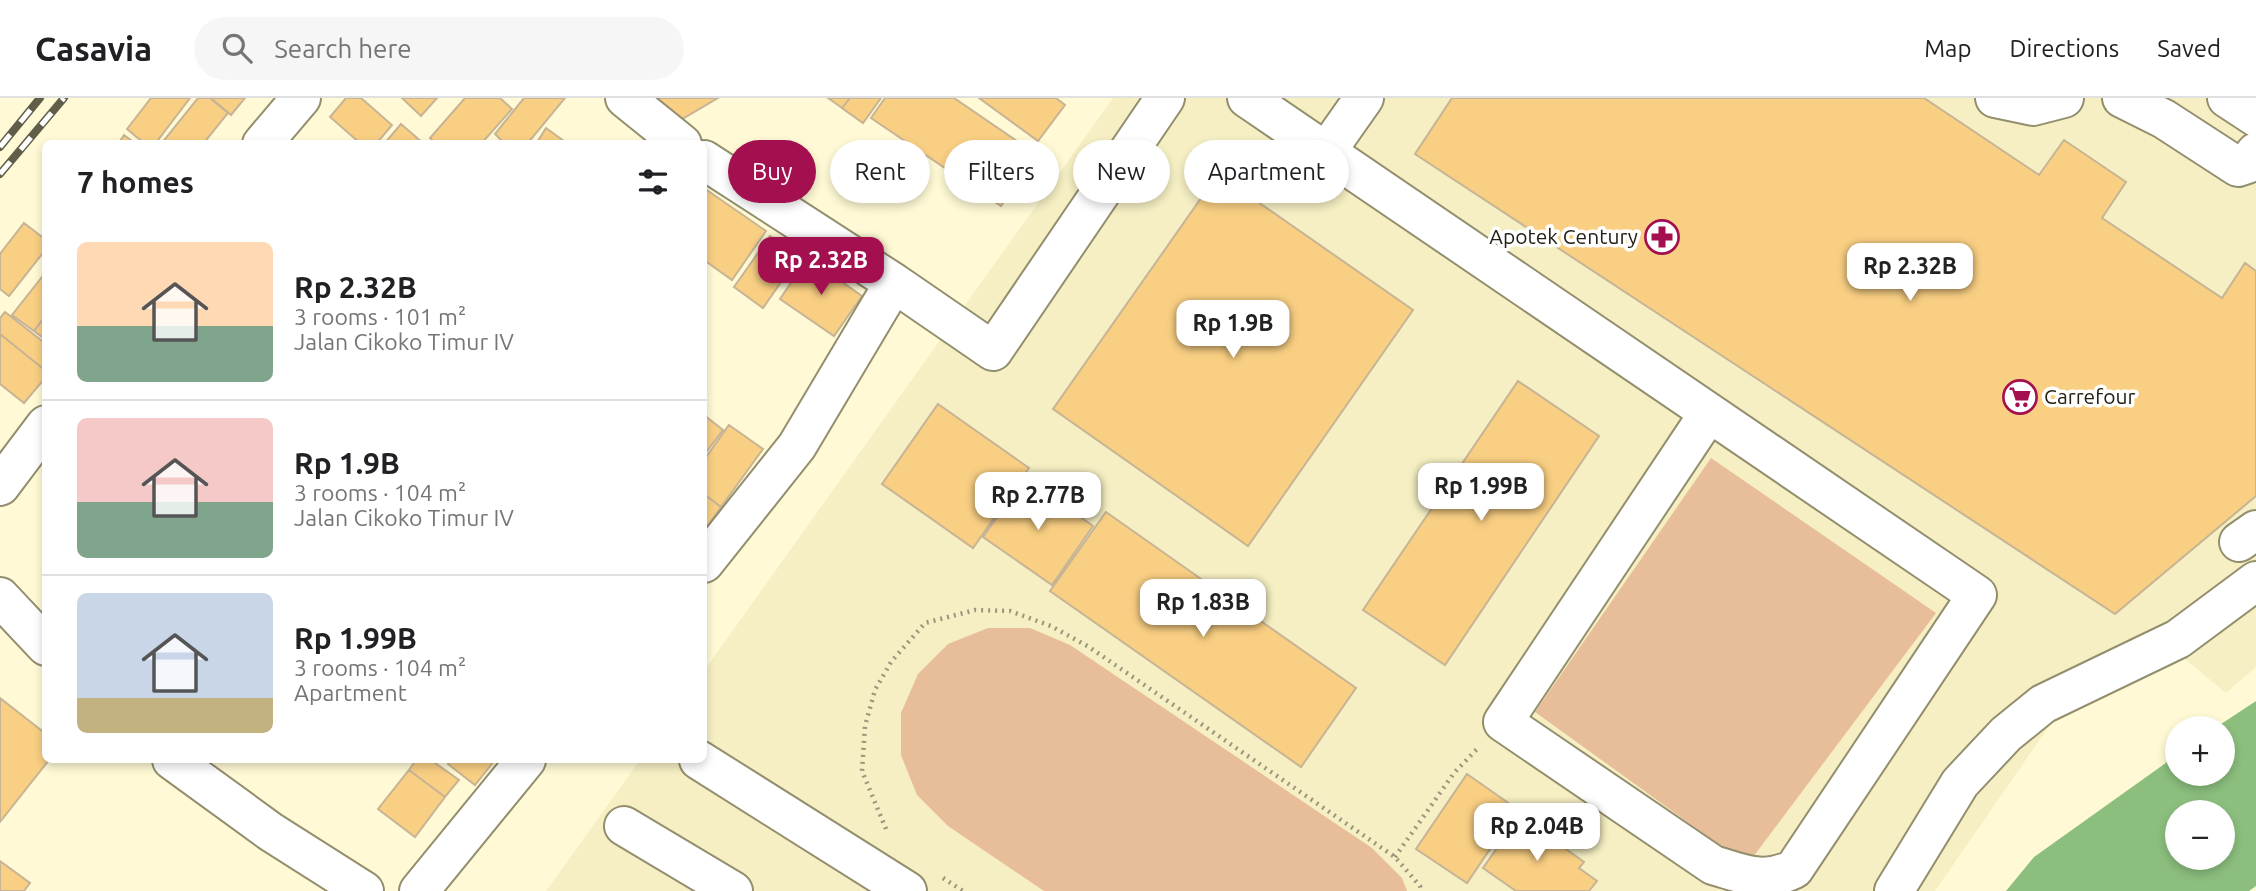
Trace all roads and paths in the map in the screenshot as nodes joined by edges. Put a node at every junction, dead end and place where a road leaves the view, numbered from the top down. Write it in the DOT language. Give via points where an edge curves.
graph roads {
  1 [pos="301,98"];
  2 [pos="625,98"];
  3 [pos="1165,98"];
  4 [pos="1247,98"];
  5 [pos="1364,98"];
  6 [pos="1995,98"];
  7 [pos="2064,98"];
  8 [pos="2122,98"];
  9 [pos="2227,98"];
  10 [pos="2170,109"];
  11 [pos="2256,117"];
  12 [pos="265,140"];
  13 [pos="677,140"];
  14 [pos="1308,140"];
  15 [pos="1334,140"];
  16 [pos="2256,152"];
  17 [pos="707,161"];
  18 [pos="1349,168"];
  19 [pos="894,283"];
  20 [pos="1709,413"];
  21 [pos="42,430"];
  22 [pos="0,486"];
  23 [pos="707,559"];
  24 [pos="2256,582"];
  25 [pos="0,597"];
  26 [pos="42,642"];
  27 [pos="1503,722"];
  28 [pos="176,763"];
  29 [pos="524,763"];
  30 [pos="704,763"];
  31 [pos="624,826"];
  32 [pos="891,834"];
  33 [pos="1395,857"];
  34 [pos="920,881"];
  35 [pos="364,891"];
  36 [pos="419,891"];
  37 [pos="733,891"];
  38 [pos="963,891"];
  39 [pos="1421,891"];
  40 [pos="1894,891"];
  1 -- 12 [label="street"];
  2 -- 13 [label="street"];
  3 -- 19 [label="street" via="993,351"];
  4 -- 14 [label="street"];
  5 -- 15 [label="street"];
  6 -- 7 [label="street" via="2033,106"];
  8 -- 10 [label="street"];
  9 -- 11 [label="street"];
  10 -- 16 [label="street" via="2238,167"];
  17 -- 19 [label="street"];
  18 -- 20 [label="street"];
  19 -- 23 [label="street" via="797,446"];
  20 -- 27 [label="street"];
  20 -- 27 [label="street" via="1977,595 1794,869 1777,877 1751,876 1713,865"];
  21 -- 22 [label="street"];
  24 -- 40 [label="street" via="2178,639 2043,704 2006,734 1960,783"];
  25 -- 26 [label="street"];
  27 -- 33 [label="path" via="1454,773"];
  28 -- 35 [label="street" via="271,832"];
  29 -- 36 [label="street"];
  30 -- 34 [label="street"];
  31 -- 37 [label="street"];
  32 -- 33 [label="path" via="862,771 865,726 874,690 925,623 975,610 1010,611 1051,626 1088,647"];
  33 -- 39 [label="path"];
  34 -- 38 [label="path"];
}
